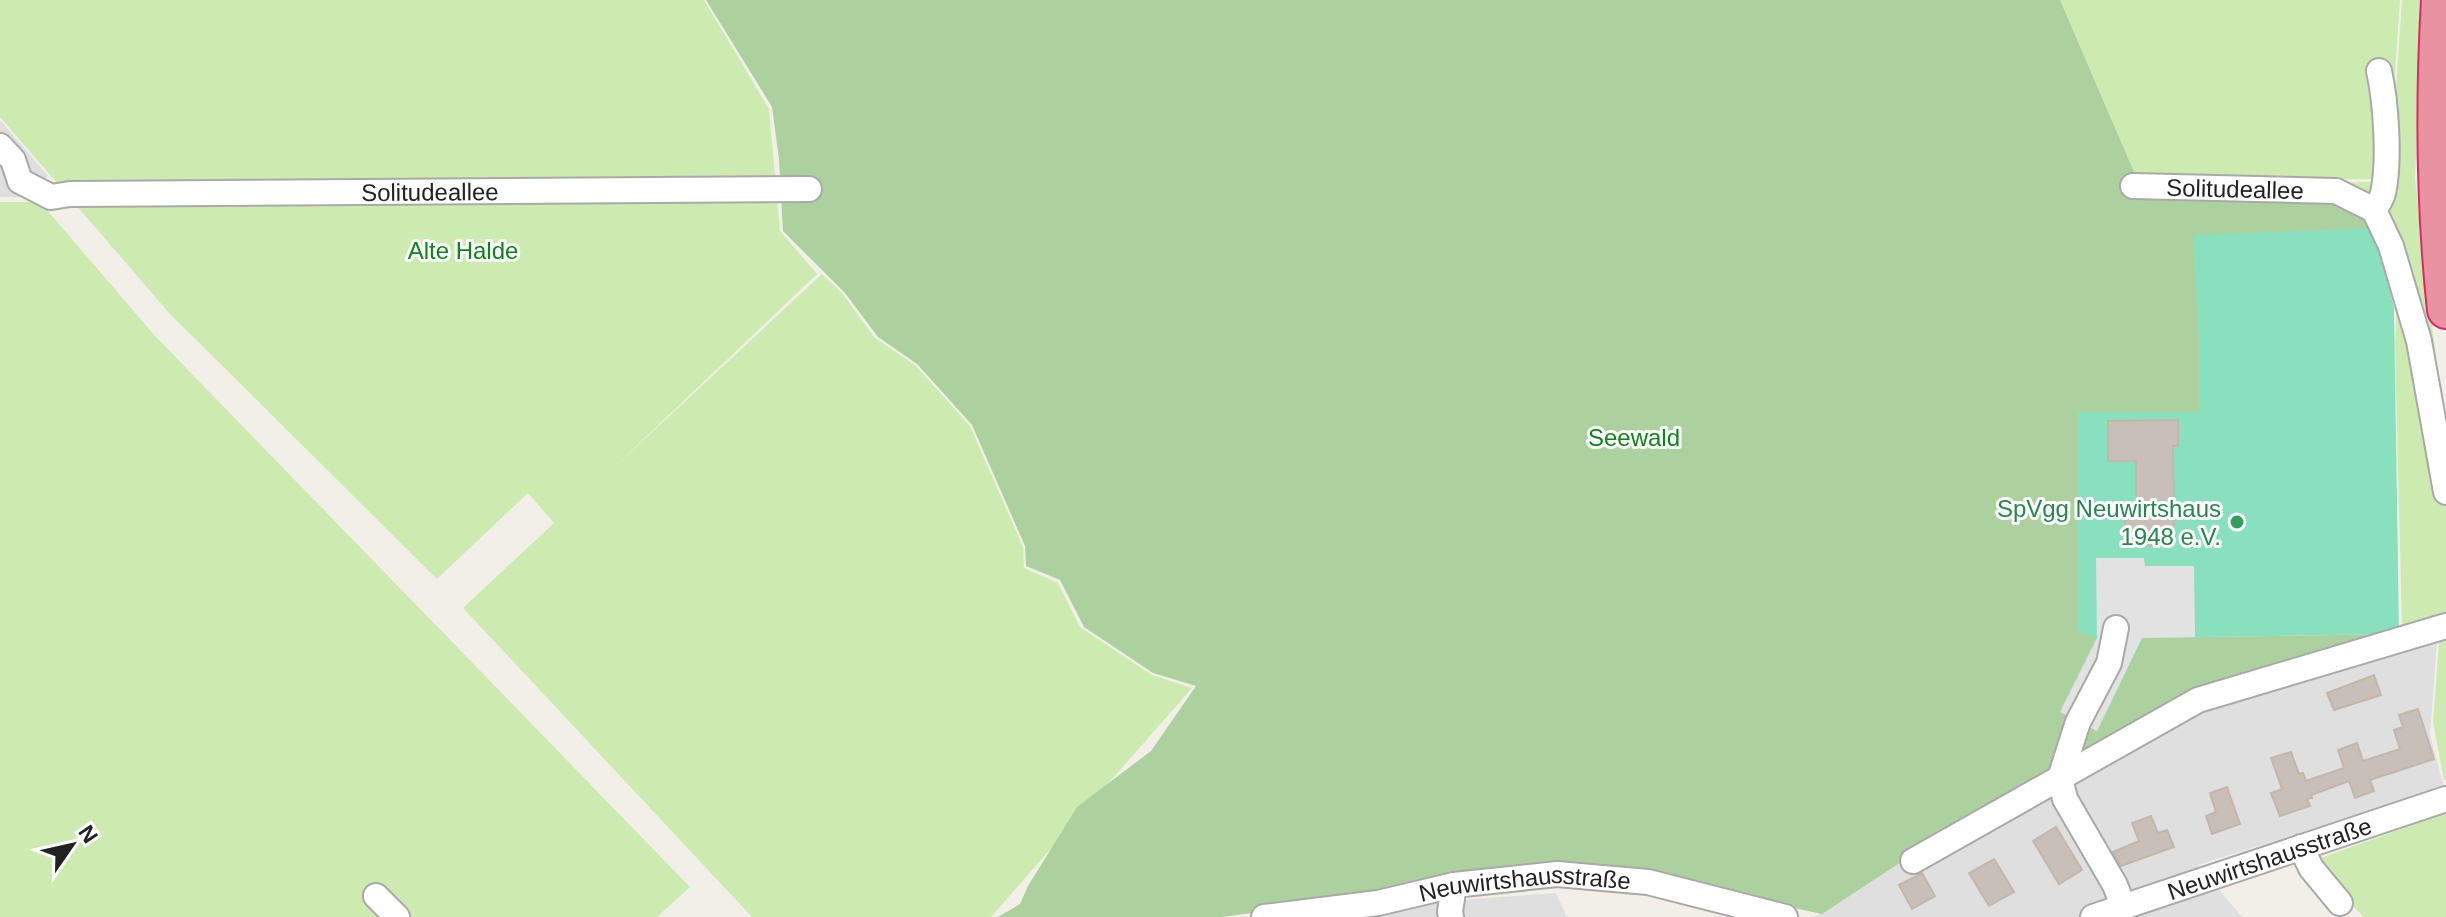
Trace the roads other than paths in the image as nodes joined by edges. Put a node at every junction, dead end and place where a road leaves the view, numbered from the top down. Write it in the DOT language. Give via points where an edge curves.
graph roads {
  1 [pos="2440,0"];
  2 [pos="2379,71"];
  3 [pos="0,146"];
  4 [pos="10,186"];
  5 [pos="2133,186"];
  6 [pos="809,189"];
  7 [pos="2374,210"];
  8 [pos="2446,310"];
  9 [pos="2446,492"];
  10 [pos="2446,626"];
  11 [pos="2116,628"];
  12 [pos="2060,778"];
  13 [pos="2446,799"];
  14 [pos="1913,861"];
  15 [pos="2307,865"];
  16 [pos="1454,885"];
  17 [pos="376,896"];
  18 [pos="2340,903"];
  19 [pos="2123,906"];
  20 [pos="1773,915"];
  21 [pos="397,917"];
  22 [pos="1264,917"];
  23 [pos="1451,917"];
  24 [pos="2093,917"];
  1 -- 8 [label="highway" via="2436,193"];
  2 -- 7 [label="street" via="2386,144 2383,195"];
  3 -- 4 [label="street" via="13,160"];
  4 -- 6 [label="street, Solitudeallee" via="51,197"];
  5 -- 7 [label="street, Solitudeallee" via="2336,191"];
  7 -- 9 [label="street" via="2391,246 2419,341"];
  10 -- 12 [label="street" via="2198,700"];
  11 -- 12 [label="street" via="2109,663 2078,722"];
  12 -- 14 [label="street"];
  12 -- 19 [label="street" via="2065,799"];
  13 -- 15 [label="street, Neuwirtshausstraße"];
  15 -- 18 [label="street"];
  15 -- 19 [label="street, Neuwirtshausstraße"];
  16 -- 20 [label="street, Neuwirtshausstraße" via="1557,874 1648,882"];
  16 -- 22 [label="street, Neuwirtshausstraße" via="1378,903"];
  16 -- 23 [label="street"];
  17 -- 21 [label="street"];
  19 -- 24 [label="street, Neuwirtshausstraße"];
}
